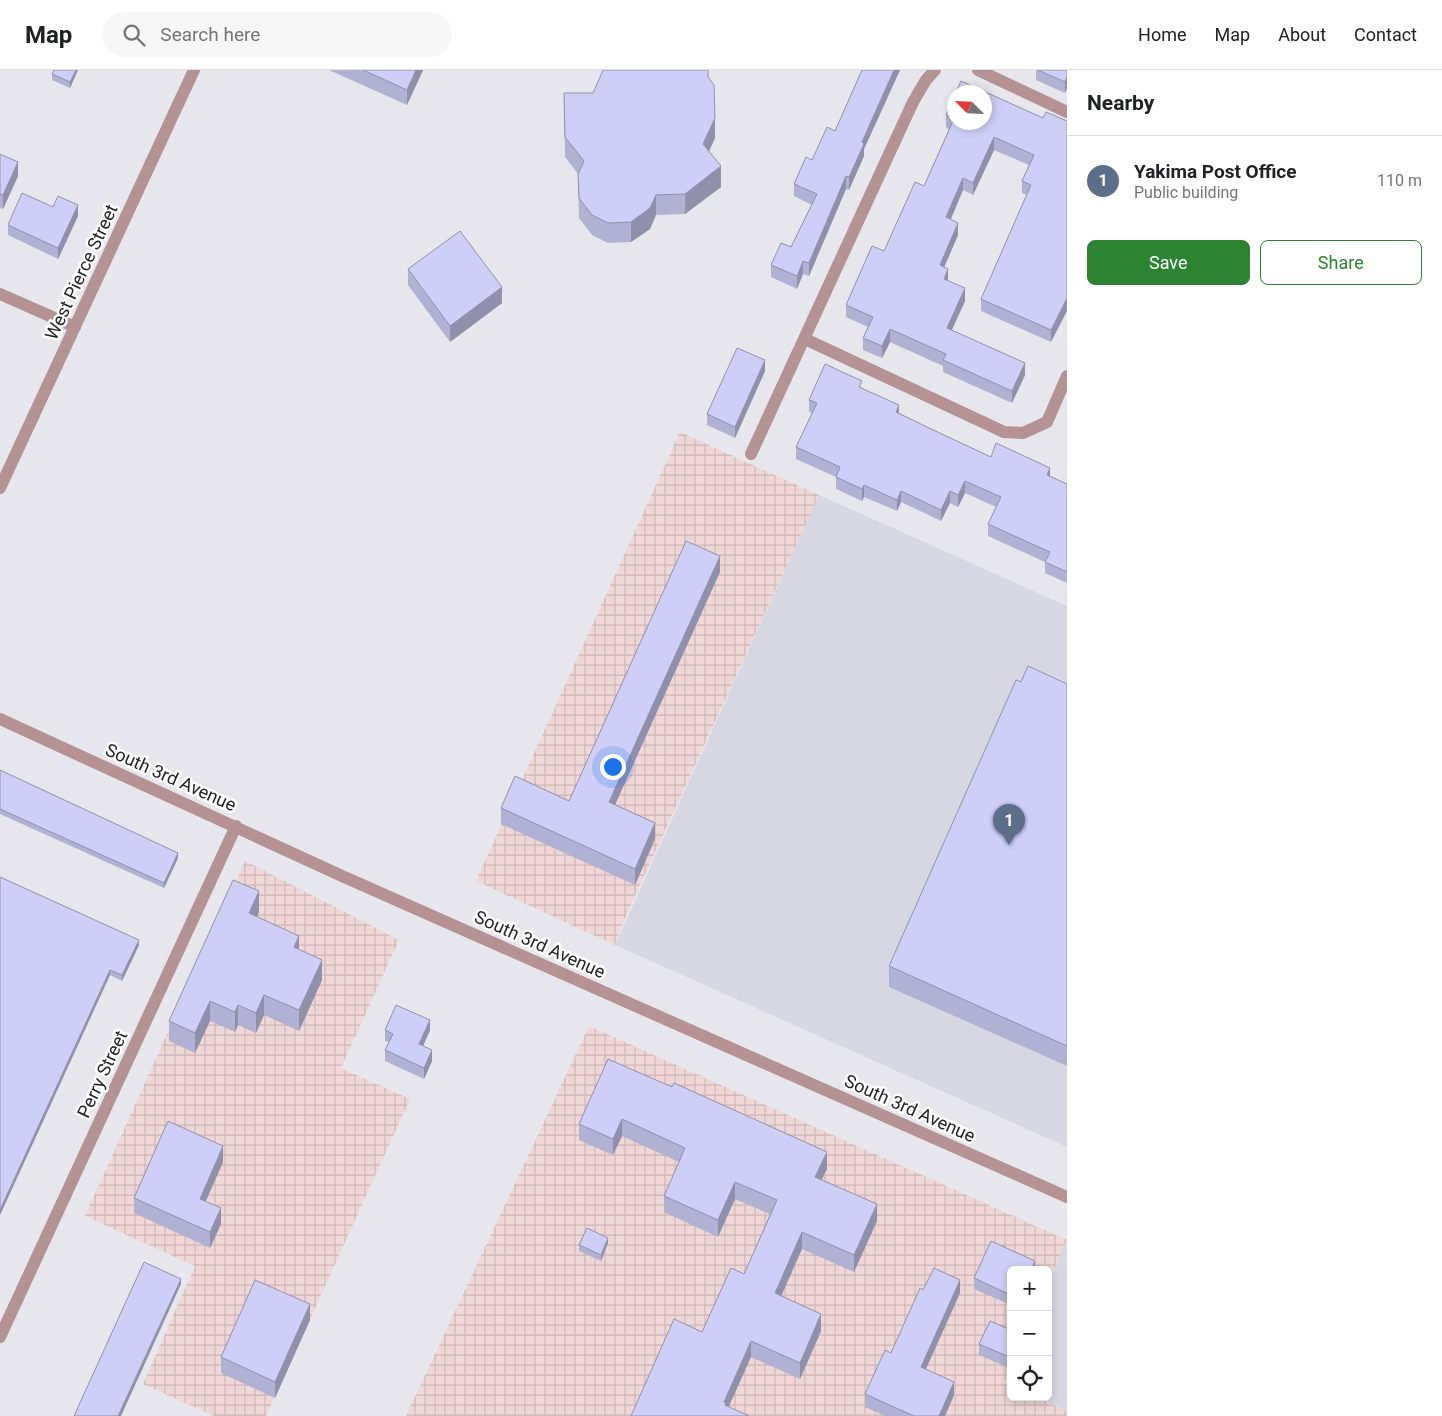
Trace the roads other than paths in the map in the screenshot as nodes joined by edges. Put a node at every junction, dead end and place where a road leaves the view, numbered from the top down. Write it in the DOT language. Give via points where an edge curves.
graph roads {
  1 [pos="194,70"];
  2 [pos="935,70"];
  3 [pos="978,70"];
  4 [pos="1067,112"];
  5 [pos="0,294"];
  6 [pos="75,327"];
  7 [pos="805,339"];
  8 [pos="1067,376"];
  9 [pos="751,454"];
  10 [pos="0,488"];
  11 [pos="0,719"];
  12 [pos="236,826"];
  13 [pos="1067,1197"];
  14 [pos="0,1337"];
  1 -- 6 [label="street, West Pierce Street"];
  2 -- 7 [label="street" via="913,102"];
  3 -- 4 [label="street"];
  5 -- 6 [label="street"];
  6 -- 10 [label="street, West Pierce Street"];
  7 -- 8 [label="street" via="1004,432 1023,433 1047,422"];
  7 -- 9 [label="street"];
  11 -- 12 [label="street, South 3rd Avenue"];
  12 -- 13 [label="street, South 3rd Avenue"];
  12 -- 14 [label="street, Perry Street"];
}
